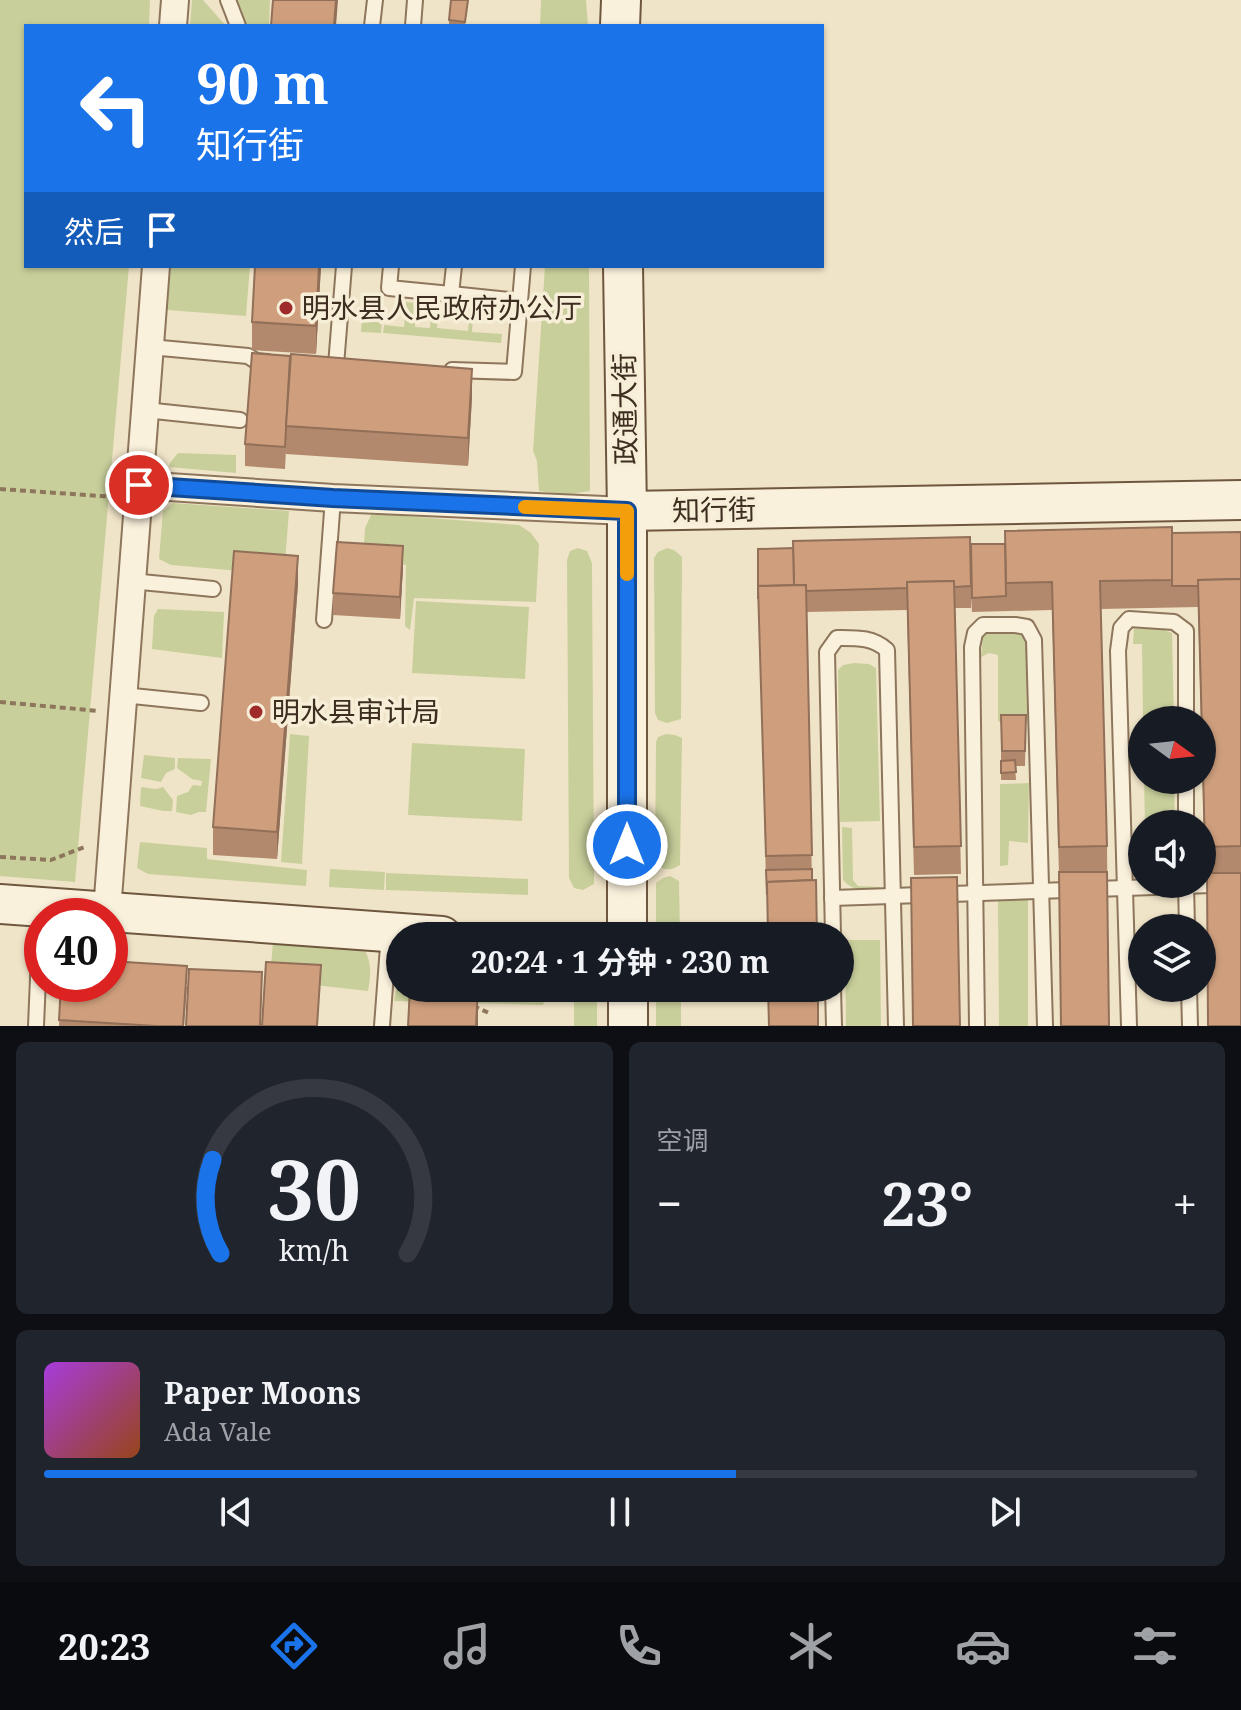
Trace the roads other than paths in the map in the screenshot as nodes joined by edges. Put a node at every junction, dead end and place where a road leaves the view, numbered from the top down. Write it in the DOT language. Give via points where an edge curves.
graph roads {
  1 [pos="175,0"];
  2 [pos="228,0"];
  3 [pos="375,0"];
  4 [pos="415,0"];
  5 [pos="621,0"];
  6 [pos="173,24"];
  7 [pos="237,24"];
  8 [pos="372,24"];
  9 [pos="413,24"];
  10 [pos="620,24"];
  11 [pos="156,268"];
  12 [pos="344,268"];
  13 [pos="391,268"];
  14 [pos="454,268"];
  15 [pos="523,268"];
  16 [pos="623,268"];
  17 [pos="451,294"];
  18 [pos="520,301"];
  19 [pos="150,347"];
  20 [pos="283,362"];
  21 [pos="337,365"];
  22 [pos="440,369"];
  23 [pos="145,410"];
  24 [pos="240,420"];
  25 [pos="138,492"];
  26 [pos="333,498"];
  27 [pos="1241,500"];
  28 [pos="627,511"];
  29 [pos="131,581"];
  30 [pos="213,589"];
  31 [pos="324,620"];
  32 [pos="201,703"];
  33 [pos="122,704"];
  34 [pos="1186,706"];
  35 [pos="1216,884"];
  36 [pos="1241,884"];
  37 [pos="1127,889"];
  38 [pos="1041,891"];
  39 [pos="975,894"];
  40 [pos="893,896"];
  41 [pos="108,898"];
  42 [pos="832,898"];
  43 [pos="0,904"];
  44 [pos="24,906"];
  45 [pos="128,913"];
  46 [pos="627,922"];
  47 [pos="833,922"];
  48 [pos="386,932"];
  49 [pos="386,975"];
  50 [pos="37,1002"];
  51 [pos="628,1002"];
  52 [pos="833,1002"];
  53 [pos="1189,1002"];
  54 [pos="384,1003"];
  55 [pos="36,1026"];
  56 [pos="371,1026"];
  57 [pos="382,1026"];
  58 [pos="628,1026"];
  59 [pos="834,1026"];
  60 [pos="896,1026"];
  61 [pos="977,1026"];
  62 [pos="1045,1026"];
  63 [pos="1129,1026"];
  64 [pos="1190,1026"];
  1 -- 6 [label="street"];
  2 -- 7 [label="lane"];
  3 -- 8 [label="lane"];
  4 -- 9 [label="lane"];
  5 -- 10 [label="street"];
  11 -- 19 [label="street"];
  12 -- 21 [label="lane"];
  13 -- 17 [label="lane" via="389,288"];
  14 -- 17 [label="lane"];
  15 -- 18 [label="lane"];
  16 -- 28 [label="street, 政通大街"];
  17 -- 18 [label="lane"];
  18 -- 22 [label="lane" via="514,372"];
  19 -- 20 [label="lane"];
  19 -- 23 [label="street"];
  23 -- 24 [label="lane"];
  23 -- 25 [label="street"];
  25 -- 26 [label="street, 知行街"];
  25 -- 29 [label="street"];
  26 -- 28 [label="street, 知行街"];
  26 -- 31 [label="lane"];
  27 -- 28 [label="street, 知行街"];
  28 -- 46 [label="street, 政通大街"];
  29 -- 30 [label="lane"];
  29 -- 33 [label="street"];
  32 -- 33 [label="lane"];
  33 -- 41 [label="street"];
  34 -- 37 [label="lane" via="1186,631 1174,622 1129,619 1121,628 1118,651"];
  35 -- 36 [label="lane"];
  37 -- 38 [label="lane"];
  37 -- 63 [label="lane"];
  38 -- 39 [label="lane"];
  38 -- 39 [label="lane" via="1034,640 1027,627 983,625 972,647"];
  38 -- 62 [label="lane"];
  39 -- 40 [label="lane"];
  39 -- 61 [label="lane"];
  40 -- 42 [label="lane"];
  40 -- 42 [label="lane" via="887,650 866,638 837,638 827,652"];
  40 -- 60 [label="lane"];
  42 -- 47 [label="lane"];
  43 -- 44 [label="street"];
  45 -- 48 [label="street"];
  49 -- 54 [label="lane"];
  50 -- 55 [label="lane"];
  51 -- 58 [label="street"];
  52 -- 59 [label="lane"];
  53 -- 64 [label="lane"];
  54 -- 56 [label="lane"];
  54 -- 57 [label="lane"];
}
